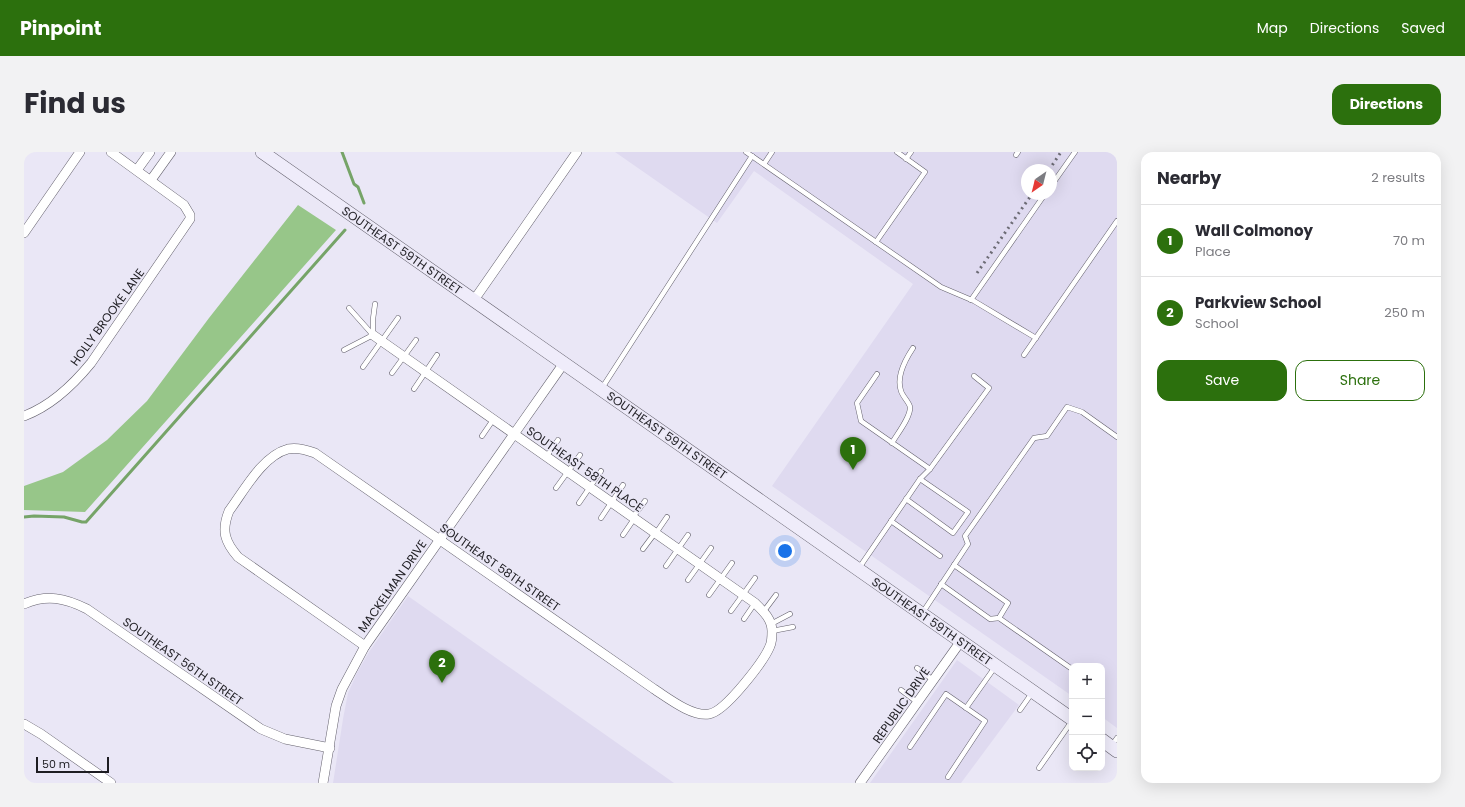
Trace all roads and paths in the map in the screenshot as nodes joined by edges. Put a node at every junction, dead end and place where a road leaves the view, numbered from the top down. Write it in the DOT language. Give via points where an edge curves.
graph roads {
  1 [pos="80,152"];
  2 [pos="111,152"];
  3 [pos="150,152"];
  4 [pos="171,152"];
  5 [pos="262,152"];
  6 [pos="577,152"];
  7 [pos="746,152"];
  8 [pos="772,152"];
  9 [pos="897,152"];
  10 [pos="911,152"];
  11 [pos="1075,152"];
  12 [pos="752,156"];
  13 [pos="906,159"];
  14 [pos="764,164"];
  15 [pos="137,170"];
  16 [pos="1057,178"];
  17 [pos="151,180"];
  18 [pos="1041,200"];
  19 [pos="1117,221"];
  20 [pos="24,233"];
  21 [pos="876,242"];
  22 [pos="474,300"];
  23 [pos="971,300"];
  24 [pos="376,304"];
  25 [pos="349,308"];
  26 [pos="398,318"];
  27 [pos="373,335"];
  28 [pos="1036,338"];
  29 [pos="416,340"];
  30 [pos="381,341"];
  31 [pos="913,348"];
  32 [pos="344,350"];
  33 [pos="437,355"];
  34 [pos="1024,356"];
  35 [pos="404,357"];
  36 [pos="564,363"];
  37 [pos="363,367"];
  38 [pos="426,372"];
  39 [pos="392,373"];
  40 [pos="877,374"];
  41 [pos="974,376"];
  42 [pos="414,389"];
  43 [pos="601,389"];
  44 [pos="24,416"];
  45 [pos="493,420"];
  46 [pos="513,434"];
  47 [pos="482,436"];
  48 [pos="1117,436"];
  49 [pos="558,440"];
  50 [pos="892,443"];
  51 [pos="580,455"];
  52 [pos="546,457"];
  53 [pos="930,470"];
  54 [pos="601,471"];
  55 [pos="568,472"];
  56 [pos="920,479"];
  57 [pos="623,485"];
  58 [pos="556,488"];
  59 [pos="590,488"];
  60 [pos="906,499"];
  61 [pos="645,501"];
  62 [pos="611,503"];
  63 [pos="579,504"];
  64 [pos="667,517"];
  65 [pos="601,518"];
  66 [pos="634,518"];
  67 [pos="891,521"];
  68 [pos="655,533"];
  69 [pos="623,535"];
  70 [pos="688,535"];
  71 [pos="439,539"];
  72 [pos="711,548"];
  73 [pos="643,549"];
  74 [pos="678,549"];
  75 [pos="940,556"];
  76 [pos="732,563"];
  77 [pos="700,564"];
  78 [pos="954,565"];
  79 [pos="666,566"];
  80 [pos="858,569"];
  81 [pos="755,578"];
  82 [pos="721,579"];
  83 [pos="688,580"];
  84 [pos="941,584"];
  85 [pos="776,594"];
  86 [pos="709,595"];
  87 [pos="743,595"];
  88 [pos="755,603"];
  89 [pos="24,604"];
  90 [pos="731,611"];
  91 [pos="764,611"];
  92 [pos="790,614"];
  93 [pos="921,614"];
  94 [pos="999,618"];
  95 [pos="744,619"];
  96 [pos="772,628"];
  97 [pos="793,628"];
  98 [pos="961,641"];
  99 [pos="365,646"];
  100 [pos="996,666"];
  101 [pos="1069,667"];
  102 [pos="917,668"];
  103 [pos="933,680"];
  104 [pos="901,690"];
  105 [pos="1033,692"];
  106 [pos="918,702"];
  107 [pos="966,708"];
  108 [pos="1020,710"];
  109 [pos="1069,716"];
  110 [pos="1069,723"];
  111 [pos="24,724"];
  112 [pos="910,747"];
  113 [pos="330,748"];
  114 [pos="1039,768"];
  115 [pos="948,777"];
  116 [pos="111,783"];
  117 [pos="323,783"];
  118 [pos="860,783"];
  1 -- 20 [label="street"];
  2 -- 15 [label="street"];
  3 -- 15 [label="street"];
  4 -- 17 [label="street"];
  5 -- 22 [label="main road, SOUTHEAST 59TH STREET"];
  6 -- 22 [label="street"];
  7 -- 12 [label="lane"];
  8 -- 14 [label="lane"];
  9 -- 13 [label="lane"];
  10 -- 13 [label="lane"];
  11 -- 16 [label="lane"];
  12 -- 14 [label="lane"];
  12 -- 43 [label="lane"];
  13 -- 21 [label="lane" via="925,172"];
  14 -- 21 [label="lane"];
  15 -- 17 [label="street"];
  17 -- 44 [label="street, HOLLY BROOKE LANE" via="184,205 190,214 187,225 81,375 60,396"];
  18 -- 23 [label="lane"];
  19 -- 28 [label="lane"];
  21 -- 23 [label="lane" via="940,287"];
  22 -- 36 [label="main road, SOUTHEAST 59TH STREET"];
  23 -- 28 [label="lane"];
  24 -- 27 [label="lane"];
  25 -- 27 [label="lane"];
  26 -- 30 [label="lane"];
  27 -- 30 [label="street, SOUTHEAST 58TH PLACE"];
  27 -- 32 [label="lane"];
  28 -- 34 [label="lane"];
  29 -- 35 [label="lane"];
  30 -- 35 [label="street, SOUTHEAST 58TH PLACE"];
  30 -- 37 [label="lane"];
  31 -- 50 [label="lane" via="905,359 900,380 901,391 910,406 909,415"];
  33 -- 38 [label="lane"];
  35 -- 38 [label="street, SOUTHEAST 58TH PLACE"];
  35 -- 39 [label="lane"];
  36 -- 43 [label="main road, SOUTHEAST 59TH STREET"];
  36 -- 46 [label="street, MACKELMAN DRIVE"];
  38 -- 42 [label="lane"];
  38 -- 45 [label="street, SOUTHEAST 58TH PLACE"];
  40 -- 50 [label="lane" via="857,403 861,421"];
  41 -- 53 [label="lane" via="989,388"];
  43 -- 80 [label="main road, SOUTHEAST 59TH STREET"];
  45 -- 46 [label="street, SOUTHEAST 58TH PLACE"];
  45 -- 47 [label="lane"];
  46 -- 52 [label="street, SOUTHEAST 58TH PLACE"];
  46 -- 71 [label="street, MACKELMAN DRIVE"];
  48 -- 78 [label="lane" via="1082,412 1067,407 1047,436 1034,438 965,536 968,544"];
  49 -- 52 [label="lane"];
  50 -- 53 [label="lane"];
  51 -- 55 [label="lane"];
  52 -- 55 [label="street, SOUTHEAST 58TH PLACE"];
  53 -- 56 [label="lane"];
  54 -- 59 [label="lane"];
  55 -- 58 [label="lane"];
  55 -- 59 [label="street, SOUTHEAST 58TH PLACE"];
  56 -- 60 [label="lane"];
  56 -- 60 [label="lane" via="968,512 953,533"];
  57 -- 62 [label="lane"];
  59 -- 62 [label="street, SOUTHEAST 58TH PLACE"];
  59 -- 63 [label="lane"];
  60 -- 67 [label="lane"];
  61 -- 66 [label="lane"];
  62 -- 65 [label="lane"];
  62 -- 66 [label="street, SOUTHEAST 58TH PLACE"];
  64 -- 68 [label="lane"];
  66 -- 68 [label="street, SOUTHEAST 58TH PLACE"];
  66 -- 69 [label="lane"];
  67 -- 75 [label="lane"];
  67 -- 80 [label="lane"];
  68 -- 73 [label="lane"];
  68 -- 74 [label="street, SOUTHEAST 58TH PLACE"];
  70 -- 74 [label="lane"];
  71 -- 96 [label="street, SOUTHEAST 58TH STREET" via="654,689 697,713 710,714 732,698 770,647"];
  71 -- 99 [label="street, MACKELMAN DRIVE"];
  71 -- 99 [label="street, SOUTHEAST 58TH STREET" via="315,453 303,449 288,449 264,463 229,512 224,530 230,548 238,557"];
  72 -- 77 [label="lane"];
  74 -- 77 [label="street, SOUTHEAST 58TH PLACE"];
  74 -- 79 [label="lane"];
  76 -- 82 [label="lane"];
  77 -- 82 [label="street, SOUTHEAST 58TH PLACE"];
  77 -- 83 [label="lane"];
  78 -- 84 [label="lane"];
  78 -- 94 [label="lane" via="1008,603"];
  80 -- 93 [label="main road, SOUTHEAST 59TH STREET"];
  81 -- 87 [label="lane"];
  82 -- 86 [label="lane"];
  82 -- 87 [label="street, SOUTHEAST 58TH PLACE"];
  84 -- 93 [label="lane"];
  84 -- 94 [label="lane" via="990,619"];
  85 -- 91 [label="lane"];
  87 -- 88 [label="street, SOUTHEAST 58TH PLACE"];
  87 -- 90 [label="lane"];
  88 -- 91 [label="street, SOUTHEAST 58TH PLACE"];
  88 -- 95 [label="lane"];
  89 -- 113 [label="street, SOUTHEAST 56TH STREET" via="56,598 87,609 261,730 285,739"];
  91 -- 96 [label="street, SOUTHEAST 58TH PLACE"];
  92 -- 96 [label="lane"];
  93 -- 98 [label="main road, SOUTHEAST 59TH STREET"];
  94 -- 101 [label="lane"];
  96 -- 97 [label="lane"];
  98 -- 100 [label="main road, SOUTHEAST 59TH STREET"];
  98 -- 103 [label="street, REPUBLIC DRIVE"];
  99 -- 113 [label="street, MACKELMAN DRIVE" via="336,706"];
  100 -- 105 [label="main road, SOUTHEAST 59TH STREET"];
  100 -- 107 [label="lane"];
  102 -- 103 [label="lane"];
  103 -- 106 [label="street, REPUBLIC DRIVE"];
  104 -- 106 [label="lane"];
  105 -- 108 [label="lane"];
  105 -- 109 [label="main road, SOUTHEAST 59TH STREET"];
  106 -- 118 [label="street, REPUBLIC DRIVE"];
  107 -- 112 [label="lane" via="946,694"];
  107 -- 115 [label="lane" via="985,721"];
  110 -- 114 [label="lane"];
  111 -- 116 [label="street"];
  113 -- 117 [label="street, MACKELMAN DRIVE"];
}
